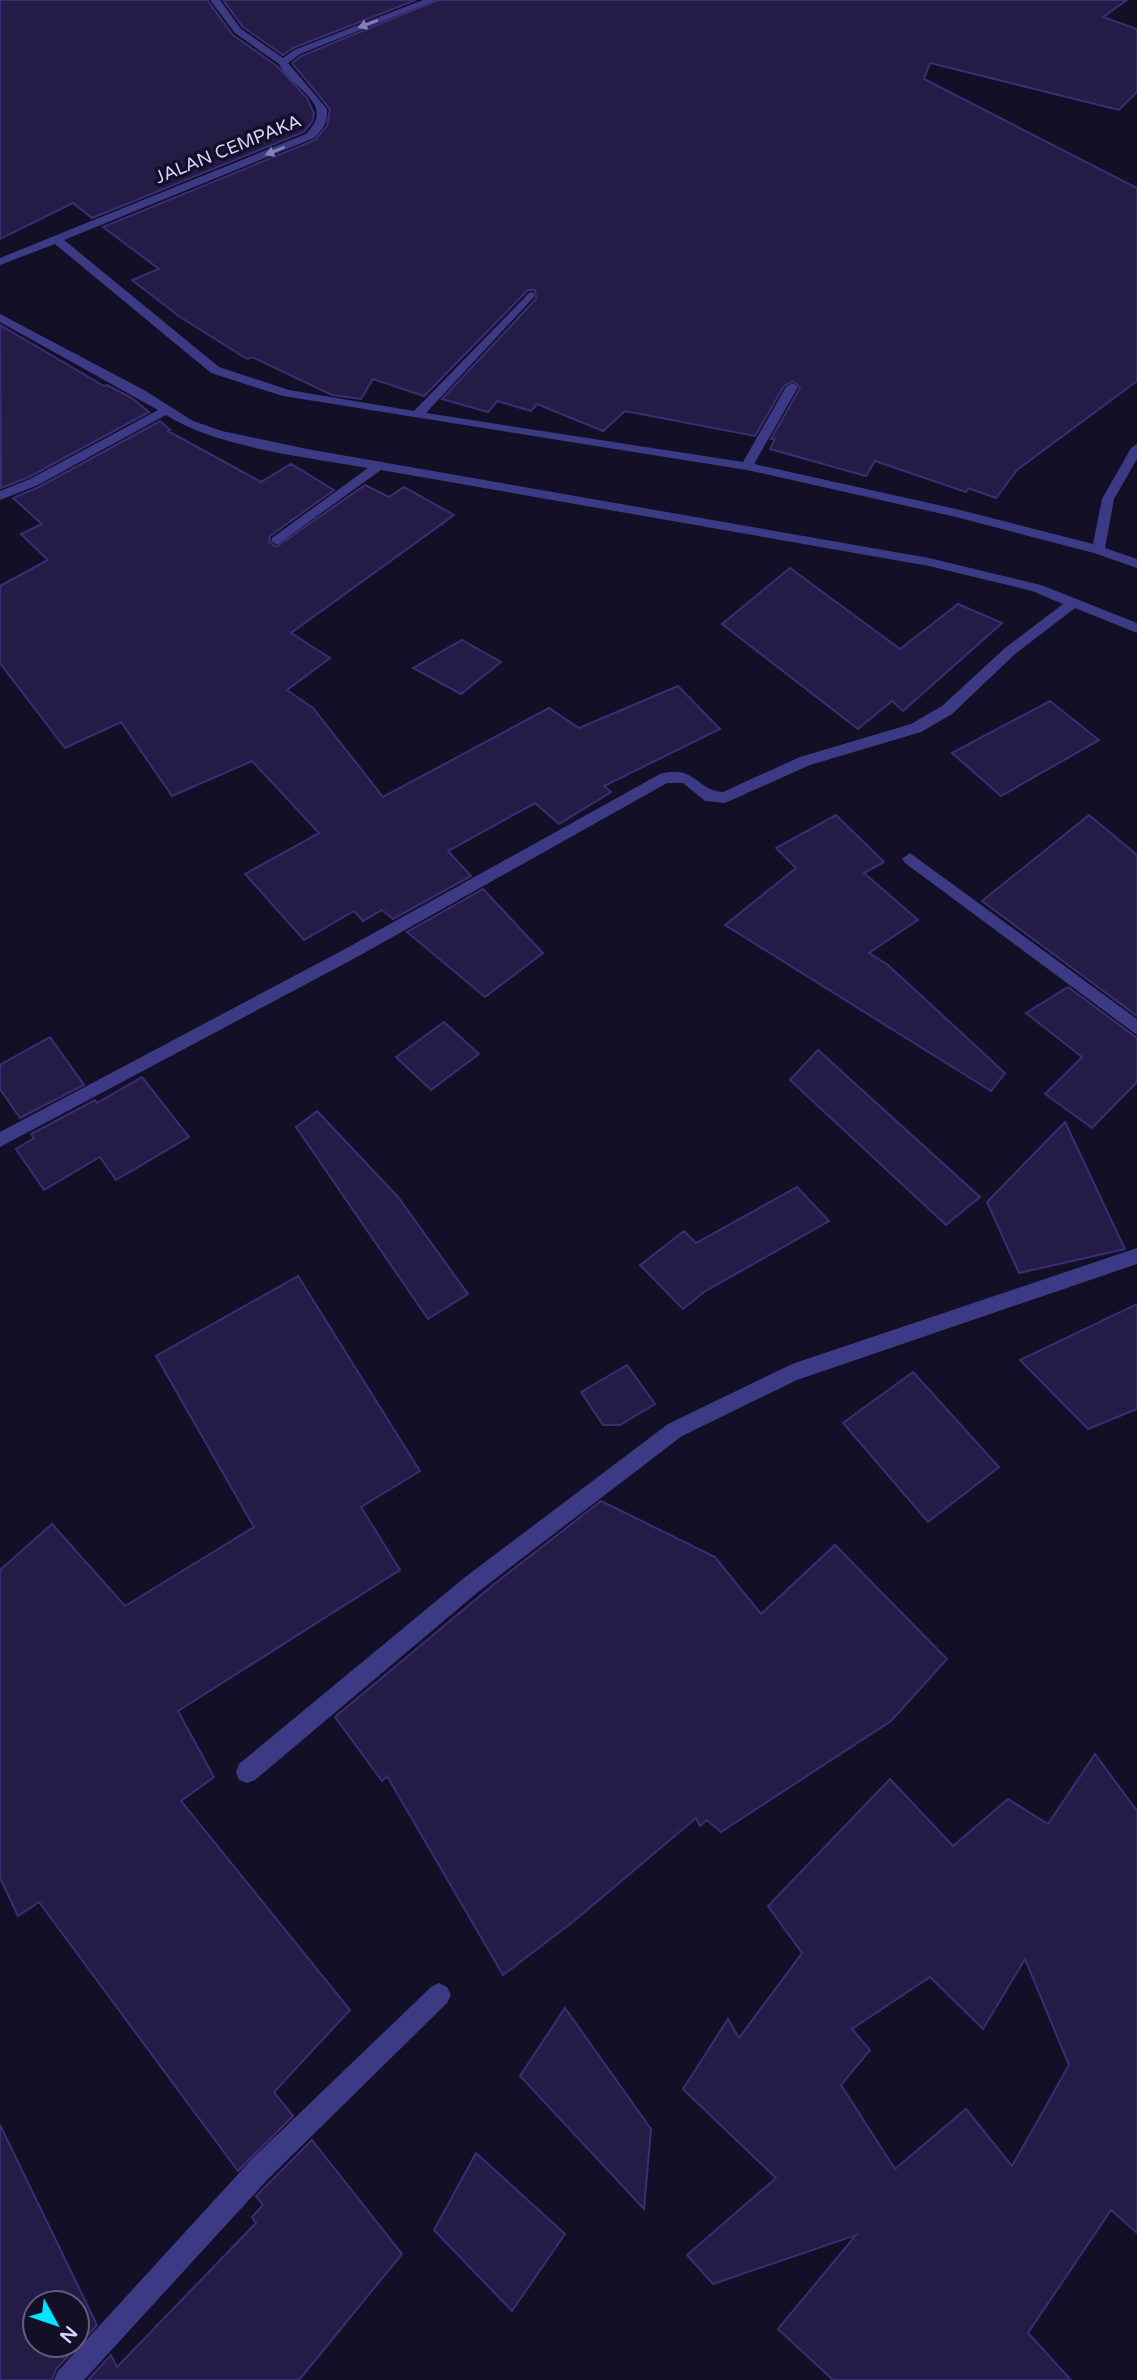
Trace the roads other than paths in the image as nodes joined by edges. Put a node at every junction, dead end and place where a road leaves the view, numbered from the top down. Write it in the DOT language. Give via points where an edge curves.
graph roads {
  1 [pos="215,0"];
  2 [pos="431,0"];
  3 [pos="283,62"];
  4 [pos="56,239"];
  5 [pos="0,262"];
  6 [pos="530,295"];
  7 [pos="0,317"];
  8 [pos="792,387"];
  9 [pos="164,411"];
  10 [pos="417,415"];
  11 [pos="1137,448"];
  12 [pos="378,466"];
  13 [pos="747,466"];
  14 [pos="0,496"];
  15 [pos="277,541"];
  16 [pos="1098,550"];
  17 [pos="1137,564"];
  18 [pos="1073,603"];
  19 [pos="1137,628"];
  20 [pos="910,859"];
  21 [pos="1137,1028"];
  22 [pos="0,1140"];
  23 [pos="1137,1256"];
  24 [pos="247,1772"];
  25 [pos="439,1995"];
  26 [pos="67,2380"];
  1 -- 3 [label="street" via="238,31"];
  2 -- 3 [label="street, one-way" via="307,47"];
  3 -- 4 [label="street, JALAN CEMPAKA, one-way" via="322,106 322,127 290,145"];
  4 -- 5 [label="street, JALAN CEMPAKA"];
  4 -- 10 [label="street" via="215,370 287,393"];
  6 -- 10 [label="street"];
  7 -- 9 [label="street" via="140,393"];
  8 -- 13 [label="street"];
  9 -- 12 [label="street" via="219,434"];
  9 -- 14 [label="street"];
  10 -- 13 [label="street"];
  11 -- 16 [label="street" via="1108,499"];
  12 -- 15 [label="street"];
  12 -- 18 [label="street" via="929,562 1036,588"];
  13 -- 16 [label="street"];
  16 -- 17 [label="street"];
  18 -- 19 [label="street"];
  18 -- 22 [label="street" via="1010,651 947,710 916,728 806,761 725,798 710,797 685,778 664,778 339,960"];
  20 -- 21 [label="street"];
  23 -- 24 [label="street" via="792,1373 675,1430 471,1585"];
  25 -- 26 [label="street" via="260,2169"];
}
